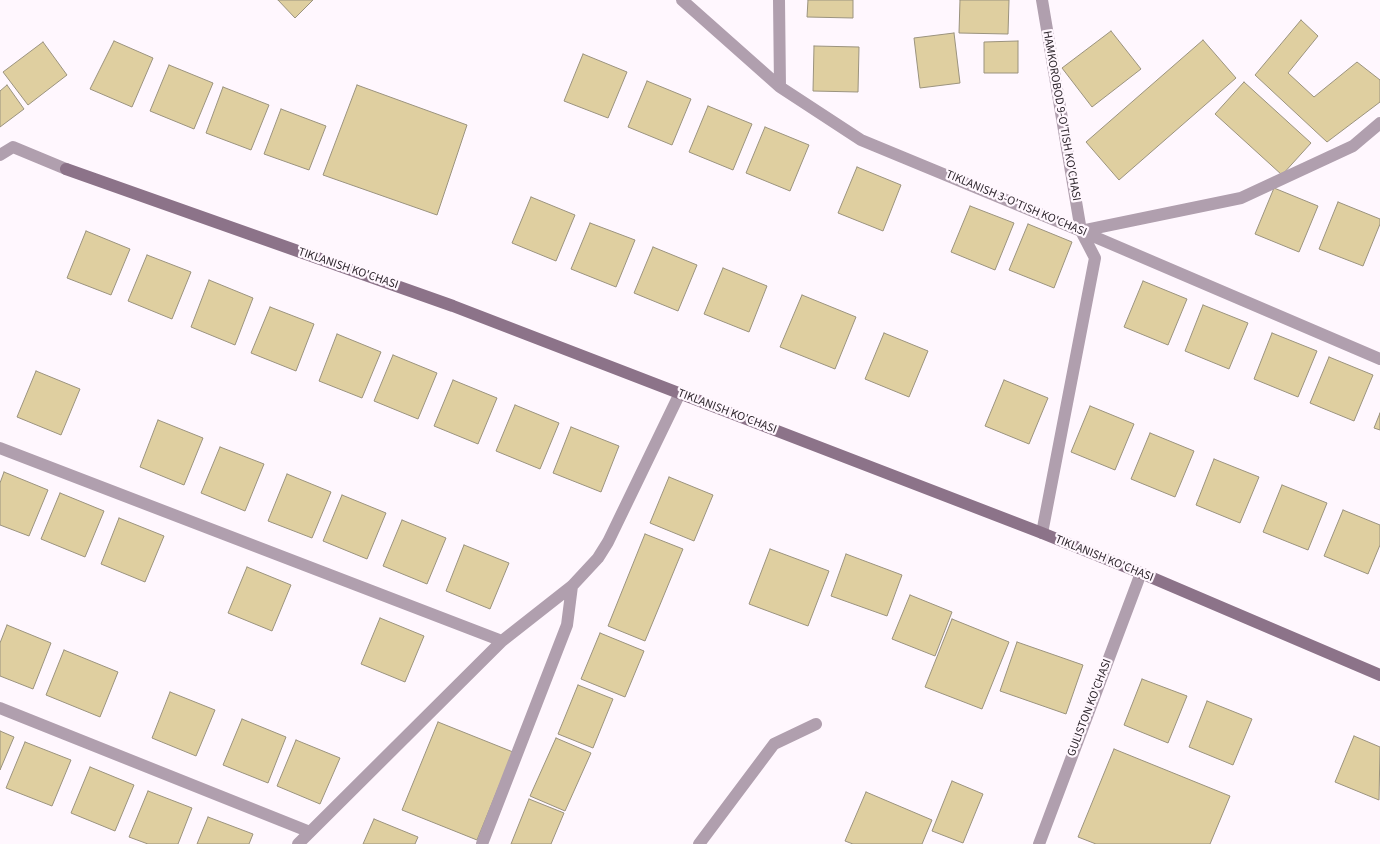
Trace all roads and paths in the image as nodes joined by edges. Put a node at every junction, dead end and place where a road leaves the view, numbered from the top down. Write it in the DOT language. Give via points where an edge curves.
graph roads {
  1 [pos="682,0"];
  2 [pos="779,0"];
  3 [pos="1042,0"];
  4 [pos="780,87"];
  5 [pos="1380,123"];
  6 [pos="0,156"];
  7 [pos="1081,231"];
  8 [pos="1380,359"];
  9 [pos="680,393"];
  10 [pos="0,448"];
  11 [pos="1042,534"];
  12 [pos="1141,573"];
  13 [pos="572,586"];
  14 [pos="502,641"];
  15 [pos="1380,675"];
  16 [pos="0,708"];
  17 [pos="816,724"];
  18 [pos="310,832"];
  19 [pos="298,844"];
  20 [pos="482,844"];
  21 [pos="699,844"];
  22 [pos="1039,844"];
  1 -- 4 [label="street, TIKLANISH 3-O'TISH KO'CHASI"];
  2 -- 4 [label="street"];
  3 -- 7 [label="street, HAMKOROBOD 9-O'TISH KO'CHASI"];
  4 -- 7 [label="street, TIKLANISH 3-O'TISH KO'CHASI" via="861,140"];
  5 -- 7 [label="street" via="1353,146 1242,198"];
  6 -- 9 [label="street, TIKLANISH KO'CHASI" via="13,147 66,170 454,306"];
  7 -- 8 [label="street, TIKLANISH 3-O'TISH KO'CHASI"];
  7 -- 11 [label="street, HAMKOROBOD 9-O'TISH KO'CHASI" via="1095,258"];
  9 -- 11 [label="street, TIKLANISH KO'CHASI"];
  9 -- 13 [label="street" via="608,542"];
  10 -- 14 [label="street"];
  11 -- 12 [label="street, TIKLANISH KO'CHASI"];
  12 -- 15 [label="street, TIKLANISH KO'CHASI"];
  12 -- 22 [label="street, GULISTON KO'CHASI"];
  13 -- 14 [label="street"];
  13 -- 20 [label="street" via="567,625"];
  14 -- 18 [label="street"];
  16 -- 18 [label="street"];
  17 -- 21 [label="street" via="774,744"];
  18 -- 19 [label="street"];
}
